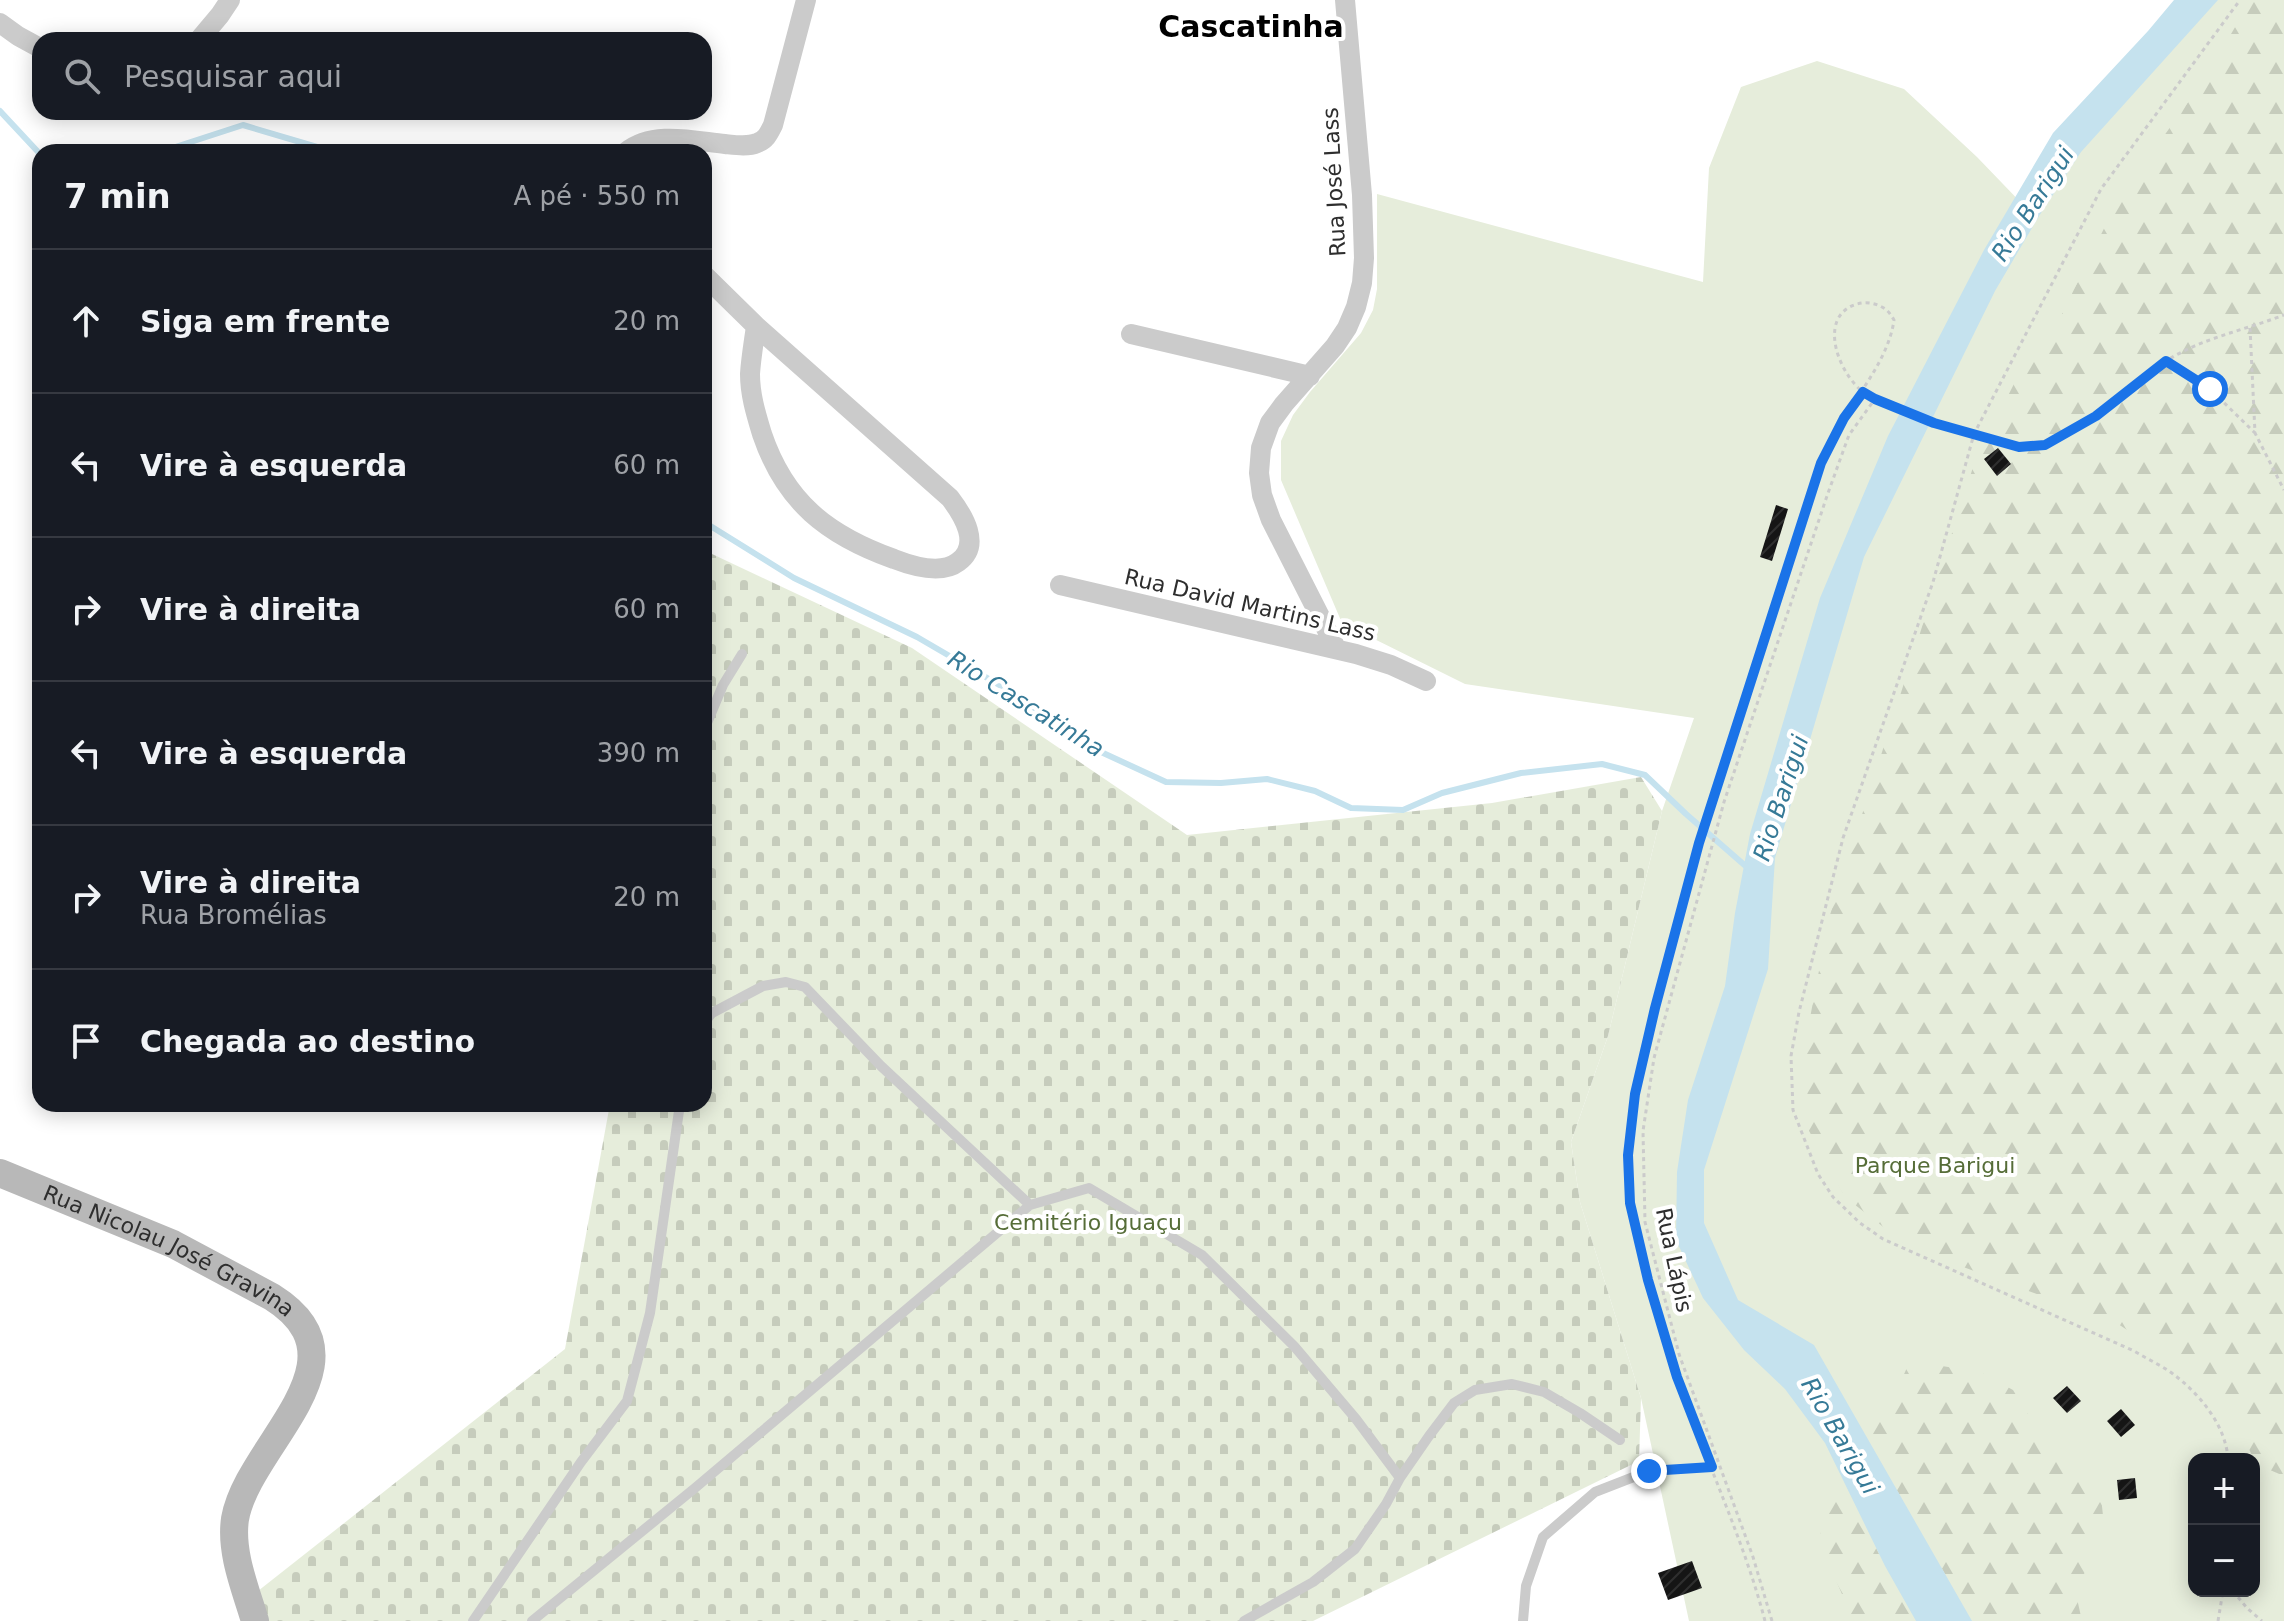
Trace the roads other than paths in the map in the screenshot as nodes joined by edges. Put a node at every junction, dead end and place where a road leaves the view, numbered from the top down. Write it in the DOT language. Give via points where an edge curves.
graph roads {
  1 [pos="230,0"];
  2 [pos="806,0"];
  3 [pos="1345,0"];
  4 [pos="0,23"];
  5 [pos="206,32"];
  6 [pos="32,44"];
  7 [pos="641,144"];
  8 [pos="712,283"];
  9 [pos="756,326"];
  10 [pos="1131,334"];
  11 [pos="1310,376"];
  12 [pos="1060,585"];
  13 [pos="1336,648"];
  14 [pos="742,654"];
  15 [pos="1426,681"];
  16 [pos="712,711"];
  17 [pos="712,1013"];
  18 [pos="679,1112"];
  19 [pos="0,1173"];
  20 [pos="1030,1205"];
  21 [pos="1620,1440"];
  22 [pos="1649,1471"];
  23 [pos="1400,1478"];
  24 [pos="255,1621"];
  25 [pos="473,1621"];
  26 [pos="532,1621"];
  27 [pos="1244,1621"];
  28 [pos="1523,1621"];
  1 -- 5 [label="street"];
  2 -- 7 [label="street" via="767,137 756,144 673,138"];
  3 -- 11 [label="street, Rua José Lass" via="1362,195 1362,283 1347,328"];
  4 -- 6 [label="street"];
  8 -- 9 [label="street"];
  9 -- 9 [label="street" via="750,375 754,408 781,478 801,504 874,552 938,569 958,563 967,553 970,535 950,498"];
  10 -- 11 [label="street"];
  11 -- 13 [label="street, Rua José Lass" via="1270,423 1259,473 1271,520"];
  12 -- 13 [label="street, Rua David Martins Lass"];
  13 -- 15 [label="street, Rua David Martins Lass"];
  14 -- 16 [label="lane"];
  17 -- 20 [label="lane" via="763,986 786,982 805,987"];
  18 -- 25 [label="lane" via="650,1313 627,1401"];
  19 -- 24 [label="main road, Rua Nicolau José Gravina" via="173,1244 286,1306 309,1336 313,1355 308,1378 242,1497 235,1520 240,1571"];
  20 -- 23 [label="lane" via="1089,1188 1202,1255 1294,1346"];
  20 -- 26 [label="lane"];
  21 -- 23 [label="lane" via="1544,1392 1512,1384 1475,1390 1454,1403"];
  22 -- 28 [label="lane" via="1595,1492 1543,1537 1526,1586"];
  23 -- 27 [label="lane" via="1355,1549 1313,1582"];
}
